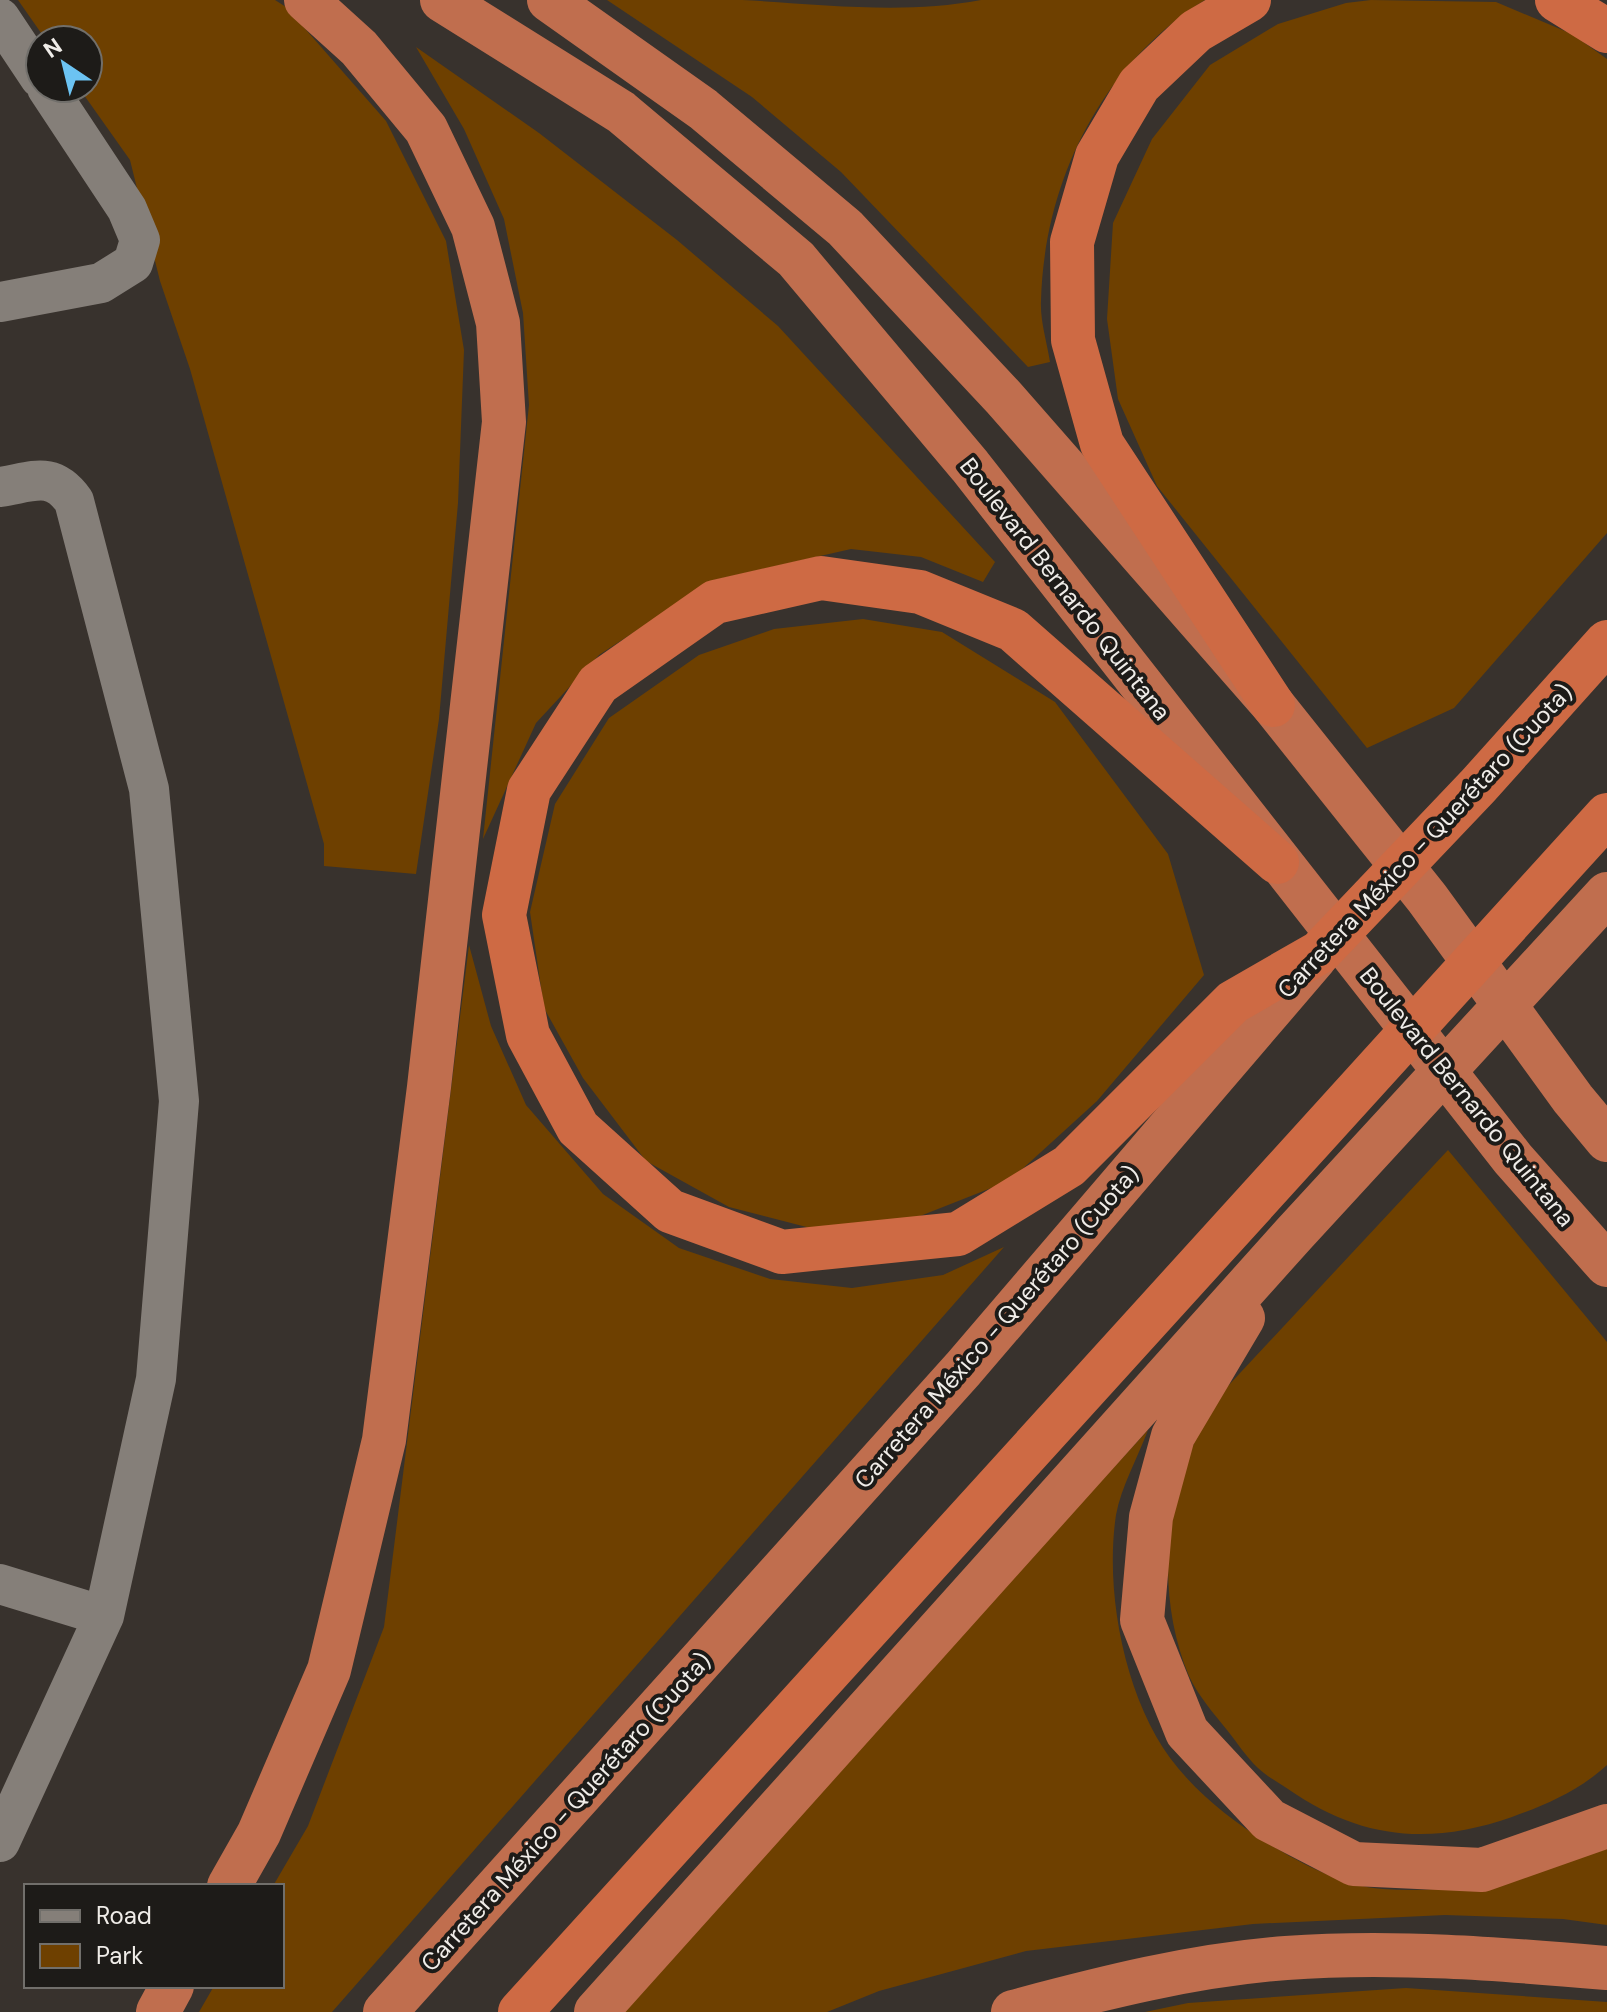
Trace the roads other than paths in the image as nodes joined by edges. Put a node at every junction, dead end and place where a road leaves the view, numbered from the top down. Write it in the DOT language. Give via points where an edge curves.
graph roads {
  1 [pos="306,0"];
  2 [pos="442,0"];
  3 [pos="549,0"];
  4 [pos="1249,0"];
  5 [pos="1557,0"];
  6 [pos="0,18"];
  7 [pos="1607,31"];
  8 [pos="24,54"];
  9 [pos="58,104"];
  10 [pos="0,302"];
  11 [pos="0,487"];
  12 [pos="1605,641"];
  13 [pos="1273,705"];
  14 [pos="1607,815"];
  15 [pos="1277,862"];
  16 [pos="1600,900"];
  17 [pos="1320,952"];
  18 [pos="1590,1111"];
  19 [pos="1607,1140"];
  20 [pos="1513,1159"];
  21 [pos="1294,1234"];
  22 [pos="1607,1265"];
  23 [pos="1607,1296"];
  24 [pos="0,1584"];
  25 [pos="104,1616"];
  26 [pos="1607,1826"];
  27 [pos="0,1842"];
  28 [pos="230,1884"];
  29 [pos="1607,1968"];
  30 [pos="171,1988"];
  31 [pos="158,2012"];
  32 [pos="385,2012"];
  33 [pos="520,2012"];
  34 [pos="596,2012"];
  35 [pos="1013,2012"];
  1 -- 28 [label="highway" via="359,48 426,129 473,227 498,323 504,422 384,1440 329,1670 259,1833"];
  2 -- 15 [label="highway, Boulevard Bernardo Quintana" via="621,112 796,259 970,466"];
  3 -- 13 [label="highway" via="703,109 845,228 1004,398"];
  4 -- 13 [label="highway" via="1196,31 1139,85 1097,156 1072,242 1073,340 1102,444"];
  5 -- 7 [label="highway"];
  6 -- 8 [label="street"];
  9 -- 10 [label="street" via="127,209 140,240 133,263 101,283"];
  11 -- 25 [label="street" via="46,479 63,486 74,501 149,789 179,1101 156,1379"];
  12 -- 17 [label="highway, Carretera México - Querétaro (Cuota)" via="1478,786"];
  13 -- 18 [label="highway"];
  14 -- 33 [label="highway"];
  15 -- 17 [label="highway" via="1013,630 920,592 821,578 715,602 598,684 529,790 504,915 528,1035 578,1128 670,1211 782,1252 958,1234 1069,1166 1233,1002"];
  15 -- 20 [label="highway, Boulevard Bernardo Quintana"];
  16 -- 21 [label="highway"];
  17 -- 32 [label="highway, Carretera México - Querétaro (Cuota)" via="963,1369"];
  18 -- 19 [label="highway"];
  20 -- 22 [label="highway, Boulevard Bernardo Quintana"];
  20 -- 23 [label="highway"];
  21 -- 26 [label="highway" via="1173,1436 1151,1517 1142,1620 1187,1732 1269,1820 1354,1864 1482,1870"];
  21 -- 34 [label="highway"];
  24 -- 25 [label="street"];
  25 -- 27 [label="street"];
  29 -- 35 [label="highway" via="1413,1956 1286,1958 1135,1980"];
  30 -- 31 [label="highway"];
}
